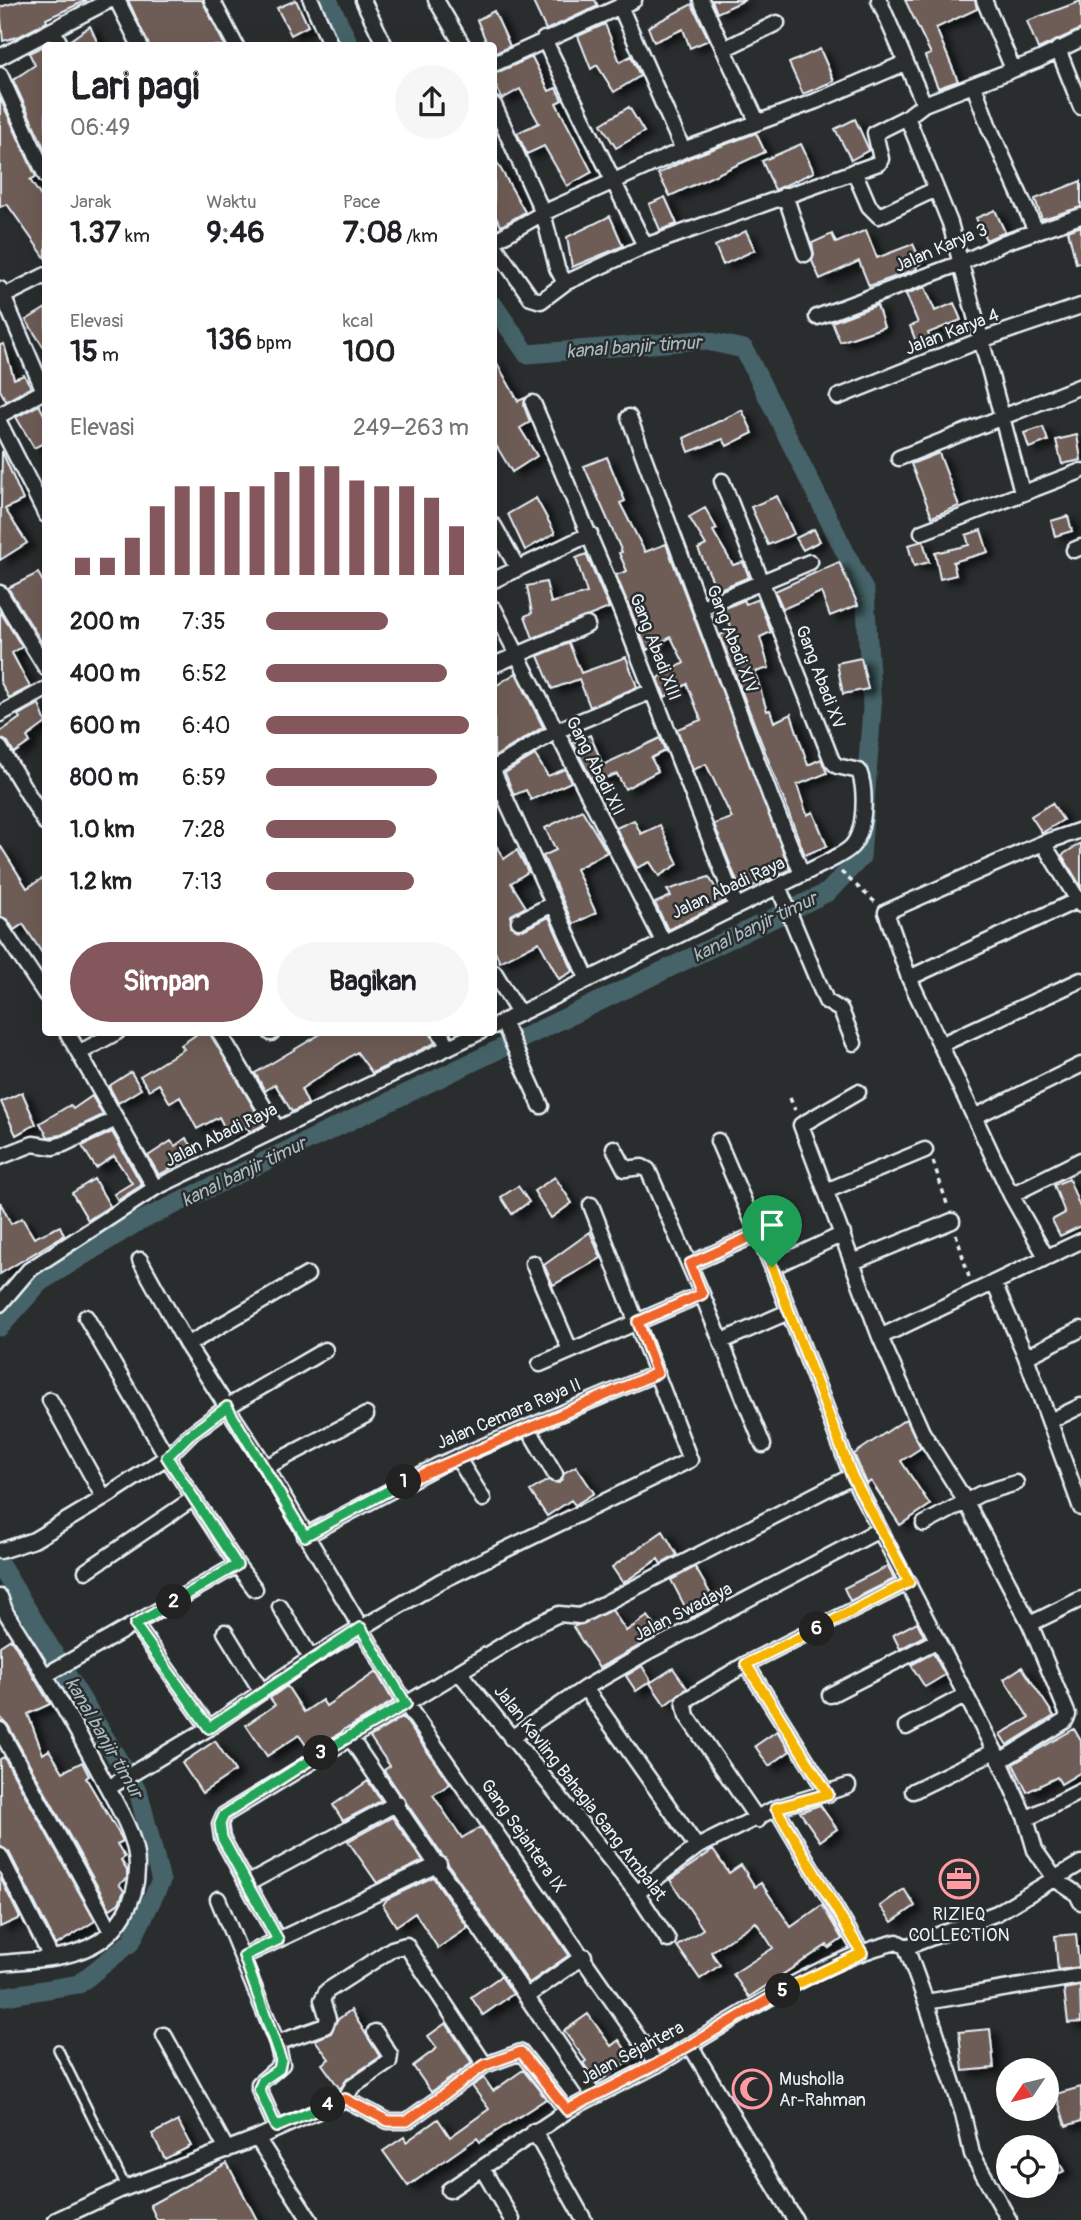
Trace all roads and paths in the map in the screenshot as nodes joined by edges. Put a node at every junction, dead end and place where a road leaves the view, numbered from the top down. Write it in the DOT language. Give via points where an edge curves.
graph roads {
  1 [pos="110,0"];
  2 [pos="117,0"];
  3 [pos="212,0"];
  4 [pos="311,0"];
  5 [pos="363,0"];
  6 [pos="436,0"];
  7 [pos="701,0"];
  8 [pos="879,0"];
  9 [pos="984,0"];
  10 [pos="627,3"];
  11 [pos="777,23"];
  12 [pos="53,30"];
  13 [pos="544,39"];
  14 [pos="1081,39"];
  15 [pos="59,42"];
  16 [pos="138,42"];
  17 [pos="234,42"];
  18 [pos="329,42"];
  19 [pos="384,42"];
  20 [pos="461,42"];
  21 [pos="724,49"];
  22 [pos="1058,49"];
  23 [pos="0,57"];
  24 [pos="497,62"];
  25 [pos="905,63"];
  26 [pos="1013,69"];
  27 [pos="0,75"];
  28 [pos="974,86"];
  29 [pos="924,104"];
  30 [pos="1081,107"];
  31 [pos="497,112"];
  32 [pos="907,117"];
  33 [pos="757,121"];
  34 [pos="683,150"];
  35 [pos="42,167"];
  36 [pos="854,171"];
  37 [pos="612,181"];
  38 [pos="936,189"];
  39 [pos="785,195"];
  40 [pos="543,213"];
  41 [pos="1081,216"];
  42 [pos="1036,231"];
  43 [pos="497,241"];
  44 [pos="645,246"];
  45 [pos="497,247"];
  46 [pos="805,254"];
  47 [pos="961,263"];
  48 [pos="42,277"];
  49 [pos="565,283"];
  50 [pos="2,292"];
  51 [pos="1081,306"];
  52 [pos="817,317"];
  53 [pos="981,340"];
  54 [pos="42,384"];
  55 [pos="1081,386"];
  56 [pos="42,393"];
  57 [pos="838,397"];
  58 [pos="533,403"];
  59 [pos="0,415"];
  60 [pos="629,417"];
  61 [pos="1004,419"];
  62 [pos="0,424"];
  63 [pos="899,458"];
  64 [pos="1081,471"];
  65 [pos="722,481"];
  66 [pos="1022,492"];
  67 [pos="42,507"];
  68 [pos="497,532"];
  69 [pos="922,532"];
  70 [pos="590,534"];
  71 [pos="810,562"];
  72 [pos="516,567"];
  73 [pos="497,578"];
  74 [pos="762,579"];
  75 [pos="0,593"];
  76 [pos="700,608"];
  77 [pos="497,615"];
  78 [pos="587,625"];
  79 [pos="516,654"];
  80 [pos="42,661"];
  81 [pos="497,664"];
  82 [pos="42,691"];
  83 [pos="650,692"];
  84 [pos="0,714"];
  85 [pos="556,731"];
  86 [pos="0,748"];
  87 [pos="497,766"];
  88 [pos="497,780"];
  89 [pos="42,817"];
  90 [pos="1081,830"];
  91 [pos="1043,843"];
  92 [pos="833,864"];
  93 [pos="802,874"];
  94 [pos="780,892"];
  95 [pos="866,893"];
  96 [pos="1079,902"];
  97 [pos="553,904"];
  98 [pos="736,906"];
  99 [pos="519,921"];
  100 [pos="0,926"];
  101 [pos="663,941"];
  102 [pos="497,977"];
  103 [pos="587,978"];
  104 [pos="909,978"];
  105 [pos="1081,980"];
  106 [pos="42,985"];
  107 [pos="518,1012"];
  108 [pos="498,1024"];
  109 [pos="69,1036"];
  110 [pos="110,1036"];
  111 [pos="221,1036"];
  112 [pos="443,1036"];
  113 [pos="472,1036"];
  114 [pos="854,1043"];
  115 [pos="940,1045"];
  116 [pos="450,1047"];
  117 [pos="79,1054"];
  118 [pos="1081,1065"];
  119 [pos="858,1092"];
  120 [pos="541,1106"];
  121 [pos="976,1116"];
  122 [pos="116,1119"];
  123 [pos="278,1129"];
  124 [pos="718,1141"];
  125 [pos="614,1148"];
  126 [pos="925,1150"];
  127 [pos="0,1157"];
  128 [pos="1081,1160"];
  129 [pos="155,1188"];
  130 [pos="826,1192"];
  131 [pos="1011,1195"];
  132 [pos="591,1205"];
  133 [pos="952,1221"];
  134 [pos="757,1234"];
  135 [pos="843,1234"];
  136 [pos="1081,1241"];
  137 [pos="1045,1255"];
  138 [pos="140,1260"];
  139 [pos="853,1262"];
  140 [pos="533,1263"];
  141 [pos="690,1264"];
  142 [pos="772,1267"];
  143 [pos="307,1275"];
  144 [pos="993,1283"];
  145 [pos="702,1294"];
  146 [pos="0,1304"];
  147 [pos="788,1312"];
  148 [pos="86,1317"];
  149 [pos="638,1322"];
  150 [pos="1081,1329"];
  151 [pos="880,1338"];
  152 [pos="722,1341"];
  153 [pos="187,1345"];
  154 [pos="325,1350"];
  155 [pos="570,1350"];
  156 [pos="1026,1357"];
  157 [pos="540,1364"];
  158 [pos="657,1373"];
  159 [pos="50,1400"];
  160 [pos="1081,1406"];
  161 [pos="227,1407"];
  162 [pos="366,1415"];
  163 [pos="1049,1421"];
  164 [pos="528,1428"];
  165 [pos="763,1445"];
  166 [pos="167,1457"];
  167 [pos="457,1457"];
  168 [pos="266,1467"];
  169 [pos="555,1474"];
  170 [pos="852,1476"];
  171 [pos="1016,1483"];
  172 [pos="1077,1488"];
  173 [pos="104,1498"];
  174 [pos="194,1498"];
  175 [pos="483,1499"];
  176 [pos="965,1502"];
  177 [pos="1081,1508"];
  178 [pos="924,1524"];
  179 [pos="879,1530"];
  180 [pos="305,1536"];
  181 [pos="0,1551"];
  182 [pos="237,1565"];
  183 [pos="86,1571"];
  184 [pos="909,1582"];
  185 [pos="255,1589"];
  186 [pos="0,1597"];
  187 [pos="1081,1599"];
  188 [pos="280,1607"];
  189 [pos="1030,1624"];
  190 [pos="135,1625"];
  191 [pos="361,1628"];
  192 [pos="225,1632"];
  193 [pos="938,1640"];
  194 [pos="311,1658"];
  195 [pos="746,1664"];
  196 [pos="459,1672"];
  197 [pos="53,1673"];
  198 [pos="584,1688"];
  199 [pos="262,1692"];
  200 [pos="830,1695"];
  201 [pos="966,1695"];
  202 [pos="406,1704"];
  203 [pos="906,1727"];
  204 [pos="209,1728"];
  205 [pos="0,1730"];
  206 [pos="349,1736"];
  207 [pos="511,1738"];
  208 [pos="997,1756"];
  209 [pos="848,1786"];
  210 [pos="107,1788"];
  211 [pos="913,1791"];
  212 [pos="1081,1791"];
  213 [pos="828,1794"];
  214 [pos="397,1803"];
  215 [pos="776,1808"];
  216 [pos="1026,1818"];
  217 [pos="758,1820"];
  218 [pos="697,1847"];
  219 [pos="0,1856"];
  220 [pos="1081,1863"];
  221 [pos="439,1864"];
  222 [pos="1056,1880"];
  223 [pos="247,1884"];
  224 [pos="638,1893"];
  225 [pos="218,1899"];
  226 [pos="1081,1902"];
  227 [pos="111,1931"];
  228 [pos="278,1940"];
  229 [pos="668,1940"];
  230 [pos="906,1947"];
  231 [pos="862,1953"];
  232 [pos="244,1956"];
  233 [pos="583,1956"];
  234 [pos="51,1958"];
  235 [pos="0,1963"];
  236 [pos="1081,1976"];
  237 [pos="527,1996"];
  238 [pos="926,2002"];
  239 [pos="375,2032"];
  240 [pos="164,2035"];
  241 [pos="277,2043"];
  242 [pos="690,2045"];
  243 [pos="58,2049"];
  244 [pos="657,2064"];
  245 [pos="485,2065"];
  246 [pos="594,2096"];
  247 [pos="345,2099"];
  248 [pos="567,2110"];
  249 [pos="276,2127"];
  250 [pos="534,2131"];
  251 [pos="257,2138"];
  252 [pos="227,2150"];
  253 [pos="482,2168"];
  254 [pos="126,2188"];
  255 [pos="449,2190"];
  256 [pos="56,2220"];
  257 [pos="310,2220"];
  258 [pos="512,2220"];
  259 [pos="584,2220"];
  260 [pos="795,2220"];
  261 [pos="1009,2220"];
  1 -- 12 [label="street"];
  2 -- 16 [label="street"];
  3 -- 17 [label="street"];
  4 -- 18 [label="street"];
  5 -- 19 [label="street"];
  6 -- 20 [label="street"];
  7 -- 21 [label="street"];
  8 -- 25 [label="street"];
  9 -- 26 [label="street"];
  10 -- 13 [label="street"];
  10 -- 34 [label="street"];
  11 -- 21 [label="street"];
  12 -- 15 [label="street"];
  12 -- 23 [label="street"];
  13 -- 24 [label="street"];
  13 -- 37 [label="street"];
  14 -- 22 [label="street"];
  21 -- 33 [label="street"];
  22 -- 26 [label="street"];
  22 -- 30 [label="street"];
  25 -- 29 [label="street"];
  25 -- 33 [label="street"];
  26 -- 28 [label="street"];
  27 -- 35 [label="street"];
  28 -- 29 [label="street"];
  28 -- 42 [label="street"];
  29 -- 32 [label="street"];
  31 -- 40 [label="street"];
  32 -- 36 [label="street" via="875,134 880,162"];
  32 -- 38 [label="street"];
  33 -- 34 [label="street"];
  34 -- 37 [label="street"];
  36 -- 38 [label="street" via="869,206 879,216"];
  36 -- 39 [label="street"];
  37 -- 40 [label="street"];
  37 -- 44 [label="street"];
  38 -- 47 [label="street"];
  39 -- 44 [label="street"];
  39 -- 46 [label="street"];
  40 -- 43 [label="street"];
  40 -- 49 [label="street"];
  41 -- 42 [label="street, Jalan Karya 3"];
  42 -- 47 [label="street, Jalan Karya 3"];
  44 -- 49 [label="street"];
  45 -- 49 [label="street" via="534,301 541,301"];
  47 -- 52 [label="street, Jalan Karya 3"];
  47 -- 53 [label="street"];
  48 -- 50 [label="street"];
  50 -- 54 [label="street"];
  51 -- 53 [label="street, Jalan Karya 4"];
  53 -- 57 [label="street, Jalan Karya 4"];
  53 -- 61 [label="street"];
  55 -- 61 [label="street"];
  56 -- 59 [label="street"];
  58 -- 70 [label="street, Gang Abadi XIII"];
  60 -- 76 [label="street, Gang Abadi XIV"];
  61 -- 63 [label="street"];
  61 -- 66 [label="street"];
  62 -- 67 [label="street"];
  64 -- 66 [label="street"];
  65 -- 74 [label="street, Gang Abadi XV"];
  66 -- 69 [label="street"];
  68 -- 72 [label="street"];
  70 -- 72 [label="street"];
  70 -- 83 [label="street, Gang Abadi XIII"];
  71 -- 74 [label="street"];
  72 -- 73 [label="street"];
  74 -- 76 [label="street"];
  74 -- 92 [label="street, Gang Abadi XV" via="832,761 859,771 863,781 861,827 853,846"];
  75 -- 80 [label="street"];
  76 -- 93 [label="street, Gang Abadi XIV"];
  77 -- 79 [label="street, Gang Abadi XII"];
  78 -- 79 [label="street"];
  79 -- 81 [label="street"];
  79 -- 85 [label="street, Gang Abadi XII"];
  82 -- 84 [label="street"];
  83 -- 85 [label="street"];
  83 -- 98 [label="street, Gang Abadi XIII"];
  85 -- 87 [label="street"];
  85 -- 101 [label="street, Gang Abadi XII"];
  86 -- 89 [label="street"];
  88 -- 97 [label="street"];
  90 -- 91 [label="street"];
  91 -- 96 [label="street"];
  91 -- 104 [label="street" via="886,912"];
  92 -- 93 [label="street, Jalan Abadi Raya"];
  92 -- 95 [label="path"];
  93 -- 94 [label="street, Jalan Abadi Raya"];
  94 -- 98 [label="street, Jalan Abadi Raya"];
  94 -- 114 [label="street" via="826,1001 841,1010"];
  96 -- 104 [label="street"];
  97 -- 99 [label="street"];
  97 -- 103 [label="street"];
  98 -- 101 [label="street, Jalan Abadi Raya"];
  100 -- 106 [label="street"];
  101 -- 103 [label="street, Jalan Abadi Raya"];
  102 -- 107 [label="street"];
  103 -- 107 [label="street, Jalan Abadi Raya"];
  104 -- 115 [label="street"];
  105 -- 115 [label="street"];
  107 -- 108 [label="street, Jalan Abadi Raya"];
  108 -- 120 [label="street" via="510,1036"];
  109 -- 117 [label="street"];
  110 -- 117 [label="street"];
  111 -- 123 [label="street"];
  112 -- 116 [label="street"];
  113 -- 116 [label="street, Jalan Abadi Raya"];
  115 -- 121 [label="street"];
  116 -- 123 [label="street, Jalan Abadi Raya"];
  117 -- 122 [label="street"];
  118 -- 121 [label="street"];
  119 -- 130 [label="street" via="801,1125"];
  121 -- 131 [label="street"];
  122 -- 127 [label="street" via="64,1144 33,1144"];
  122 -- 129 [label="street"];
  123 -- 129 [label="street, Jalan Abadi Raya"];
  124 -- 134 [label="street"];
  125 -- 141 [label="street" via="625,1170 648,1170"];
  126 -- 130 [label="street"];
  128 -- 131 [label="street"];
  129 -- 146 [label="street, Jalan Abadi Raya" via="29,1270"];
  130 -- 135 [label="street"];
  131 -- 137 [label="street"];
  132 -- 149 [label="street"];
  133 -- 139 [label="street"];
  134 -- 141 [label="street"];
  134 -- 142 [label="street"];
  135 -- 139 [label="street"];
  135 -- 142 [label="street"];
  136 -- 137 [label="street"];
  137 -- 144 [label="street"];
  138 -- 153 [label="street, Gang Sejahtera IX"];
  139 -- 151 [label="street"];
  140 -- 155 [label="street"];
  141 -- 145 [label="street"];
  142 -- 147 [label="street"];
  143 -- 153 [label="street"];
  144 -- 151 [label="street"];
  144 -- 156 [label="street"];
  145 -- 149 [label="street"];
  145 -- 152 [label="street"];
  147 -- 152 [label="street"];
  147 -- 170 [label="street"];
  148 -- 166 [label="street"];
  149 -- 155 [label="street"];
  149 -- 158 [label="street"];
  150 -- 156 [label="street"];
  151 -- 176 [label="street" via="922,1432"];
  152 -- 165 [label="street"];
  153 -- 161 [label="street, Gang Sejahtera IX"];
  154 -- 161 [label="street"];
  155 -- 157 [label="street"];
  156 -- 163 [label="street"];
  158 -- 164 [label="street, Jalan Cemara Raya II"];
  158 -- 191 [label="street" via="690,1455 687,1463 453,1575"];
  159 -- 173 [label="street"];
  160 -- 163 [label="street"];
  161 -- 166 [label="street"];
  161 -- 168 [label="street, Gang Sejahtera IX"];
  162 -- 168 [label="street"];
  163 -- 172 [label="street"];
  164 -- 167 [label="street, Jalan Cemara Raya II"];
  164 -- 169 [label="street"];
  166 -- 173 [label="street"];
  166 -- 174 [label="street"];
  167 -- 175 [label="street"];
  167 -- 180 [label="street, Jalan Cemara Raya II"];
  168 -- 180 [label="street, Gang Sejahtera IX"];
  170 -- 179 [label="street"];
  170 -- 196 [label="street" via="580,1616 559,1614 536,1625"];
  171 -- 176 [label="street"];
  172 -- 177 [label="street"];
  173 -- 181 [label="street" via="34,1540"];
  174 -- 182 [label="street"];
  174 -- 183 [label="street"];
  176 -- 178 [label="street"];
  176 -- 189 [label="street"];
  179 -- 184 [label="street"];
  179 -- 198 [label="street, Jalan Swadaya"];
  180 -- 191 [label="street, Gang Sejahtera IX"];
  182 -- 185 [label="street"];
  182 -- 190 [label="street"];
  184 -- 193 [label="street"];
  184 -- 195 [label="street"];
  186 -- 197 [label="street" via="6,1613"];
  187 -- 189 [label="street"];
  188 -- 194 [label="street"];
  189 -- 208 [label="street" via="1068,1715 1065,1721"];
  190 -- 197 [label="street"];
  190 -- 204 [label="street"];
  191 -- 194 [label="street"];
  191 -- 202 [label="street, Gang Sejahtera IX"];
  192 -- 199 [label="street"];
  193 -- 200 [label="street"];
  193 -- 201 [label="street"];
  194 -- 199 [label="street"];
  195 -- 213 [label="street"];
  195 -- 217 [label="street" via="690,1696 684,1708"];
  196 -- 202 [label="street"];
  196 -- 207 [label="street, Jalan Kavling Bahagia Gang Ambalat"];
  197 -- 210 [label="street"];
  198 -- 207 [label="street, Jalan Swadaya"];
  198 -- 218 [label="street"];
  199 -- 204 [label="street"];
  201 -- 203 [label="street"];
  201 -- 208 [label="street"];
  202 -- 206 [label="street"];
  202 -- 233 [label="street, Gang Sejahtera IX"];
  204 -- 210 [label="street"];
  205 -- 227 [label="street"];
  206 -- 214 [label="street"];
  206 -- 223 [label="street" via="224,1815 222,1838"];
  207 -- 224 [label="street, Jalan Kavling Bahagia Gang Ambalat"];
  208 -- 211 [label="street"];
  208 -- 216 [label="street"];
  209 -- 213 [label="street"];
  210 -- 227 [label="street" via="131,1837 137,1868 124,1916"];
  212 -- 216 [label="street"];
  213 -- 215 [label="street"];
  214 -- 221 [label="street"];
  214 -- 223 [label="street"];
  215 -- 217 [label="street"];
  215 -- 231 [label="street"];
  216 -- 222 [label="street" via="1035,1850"];
  217 -- 218 [label="street"];
  218 -- 224 [label="street"];
  219 -- 234 [label="street"];
  220 -- 222 [label="street, Jalan Sejahtera"];
  221 -- 228 [label="street"];
  221 -- 237 [label="street"];
  222 -- 226 [label="street"];
  222 -- 230 [label="street, Jalan Sejahtera" via="997,1913"];
  223 -- 228 [label="street"];
  224 -- 229 [label="street, Jalan Kavling Bahagia Gang Ambalat"];
  225 -- 232 [label="street"];
  227 -- 234 [label="street" via="90,1947"];
  228 -- 232 [label="street"];
  230 -- 231 [label="street, Jalan Sejahtera" via="897,1942"];
  230 -- 238 [label="street"];
  231 -- 242 [label="street, Jalan Sejahtera"];
  232 -- 241 [label="street"];
  233 -- 237 [label="street"];
  233 -- 244 [label="street, Gang Sejahtera IX"];
  234 -- 235 [label="street"];
  236 -- 238 [label="street"];
  237 -- 246 [label="street"];
  238 -- 261 [label="street" via="972,2154"];
  239 -- 247 [label="street" via="390,2055 389,2062 352,2087"];
  240 -- 252 [label="street"];
  241 -- 245 [label="street" via="325,2026 328,2019 323,2000 327,1992 405,1945"];
  241 -- 249 [label="street" via="282,2064 259,2084"];
  242 -- 244 [label="street, Jalan Sejahtera"];
  242 -- 260 [label="street"];
  243 -- 254 [label="lane"];
  244 -- 246 [label="street, Jalan Sejahtera"];
  245 -- 247 [label="street" via="407,2121 388,2121"];
  245 -- 248 [label="street" via="521,2052"];
  246 -- 248 [label="street, Jalan Sejahtera"];
  247 -- 249 [label="street"];
  248 -- 250 [label="street, Jalan Sejahtera"];
  249 -- 251 [label="street"];
  250 -- 253 [label="street, Jalan Sejahtera"];
  250 -- 259 [label="street"];
  251 -- 252 [label="street"];
  251 -- 257 [label="street"];
  252 -- 254 [label="street"];
  253 -- 255 [label="street, Jalan Sejahtera"];
  253 -- 258 [label="street"];
  254 -- 256 [label="street"];
}
